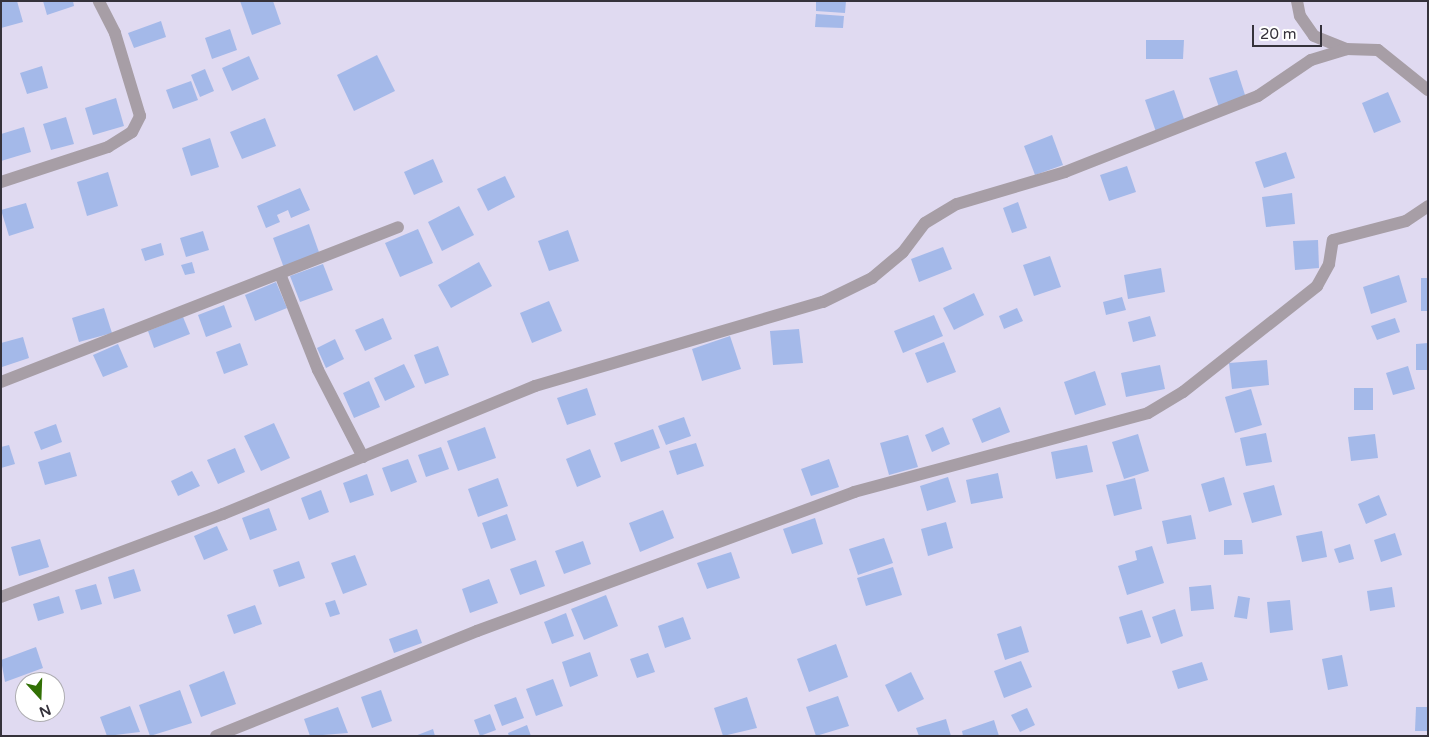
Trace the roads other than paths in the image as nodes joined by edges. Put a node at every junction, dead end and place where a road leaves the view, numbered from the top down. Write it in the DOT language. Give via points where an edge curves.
graph roads {
  1 [pos="99,1"];
  2 [pos="1297,1"];
  3 [pos="1346,49"];
  4 [pos="1428,90"];
  5 [pos="1,182"];
  6 [pos="1428,206"];
  7 [pos="398,227"];
  8 [pos="280,274"];
  9 [pos="1,382"];
  10 [pos="363,457"];
  11 [pos="1,596"];
  12 [pos="216,736"];
  1 -- 5 [label="street" via="116,33 140,116 132,132 108,147"];
  2 -- 3 [label="street" via="1300,16 1314,36"];
  3 -- 4 [label="street" via="1378,50"];
  3 -- 10 [label="street" via="1311,60 1258,96 1178,129 1065,172 958,204 925,223 903,252 872,278 823,302 535,386"];
  6 -- 12 [label="street" via="1406,221 1332,240 1329,264 1316,286 1183,392 1148,413 854,492 477,631"];
  7 -- 8 [label="street"];
  8 -- 9 [label="street"];
  8 -- 10 [label="street" via="318,370"];
  10 -- 11 [label="street"];
}
